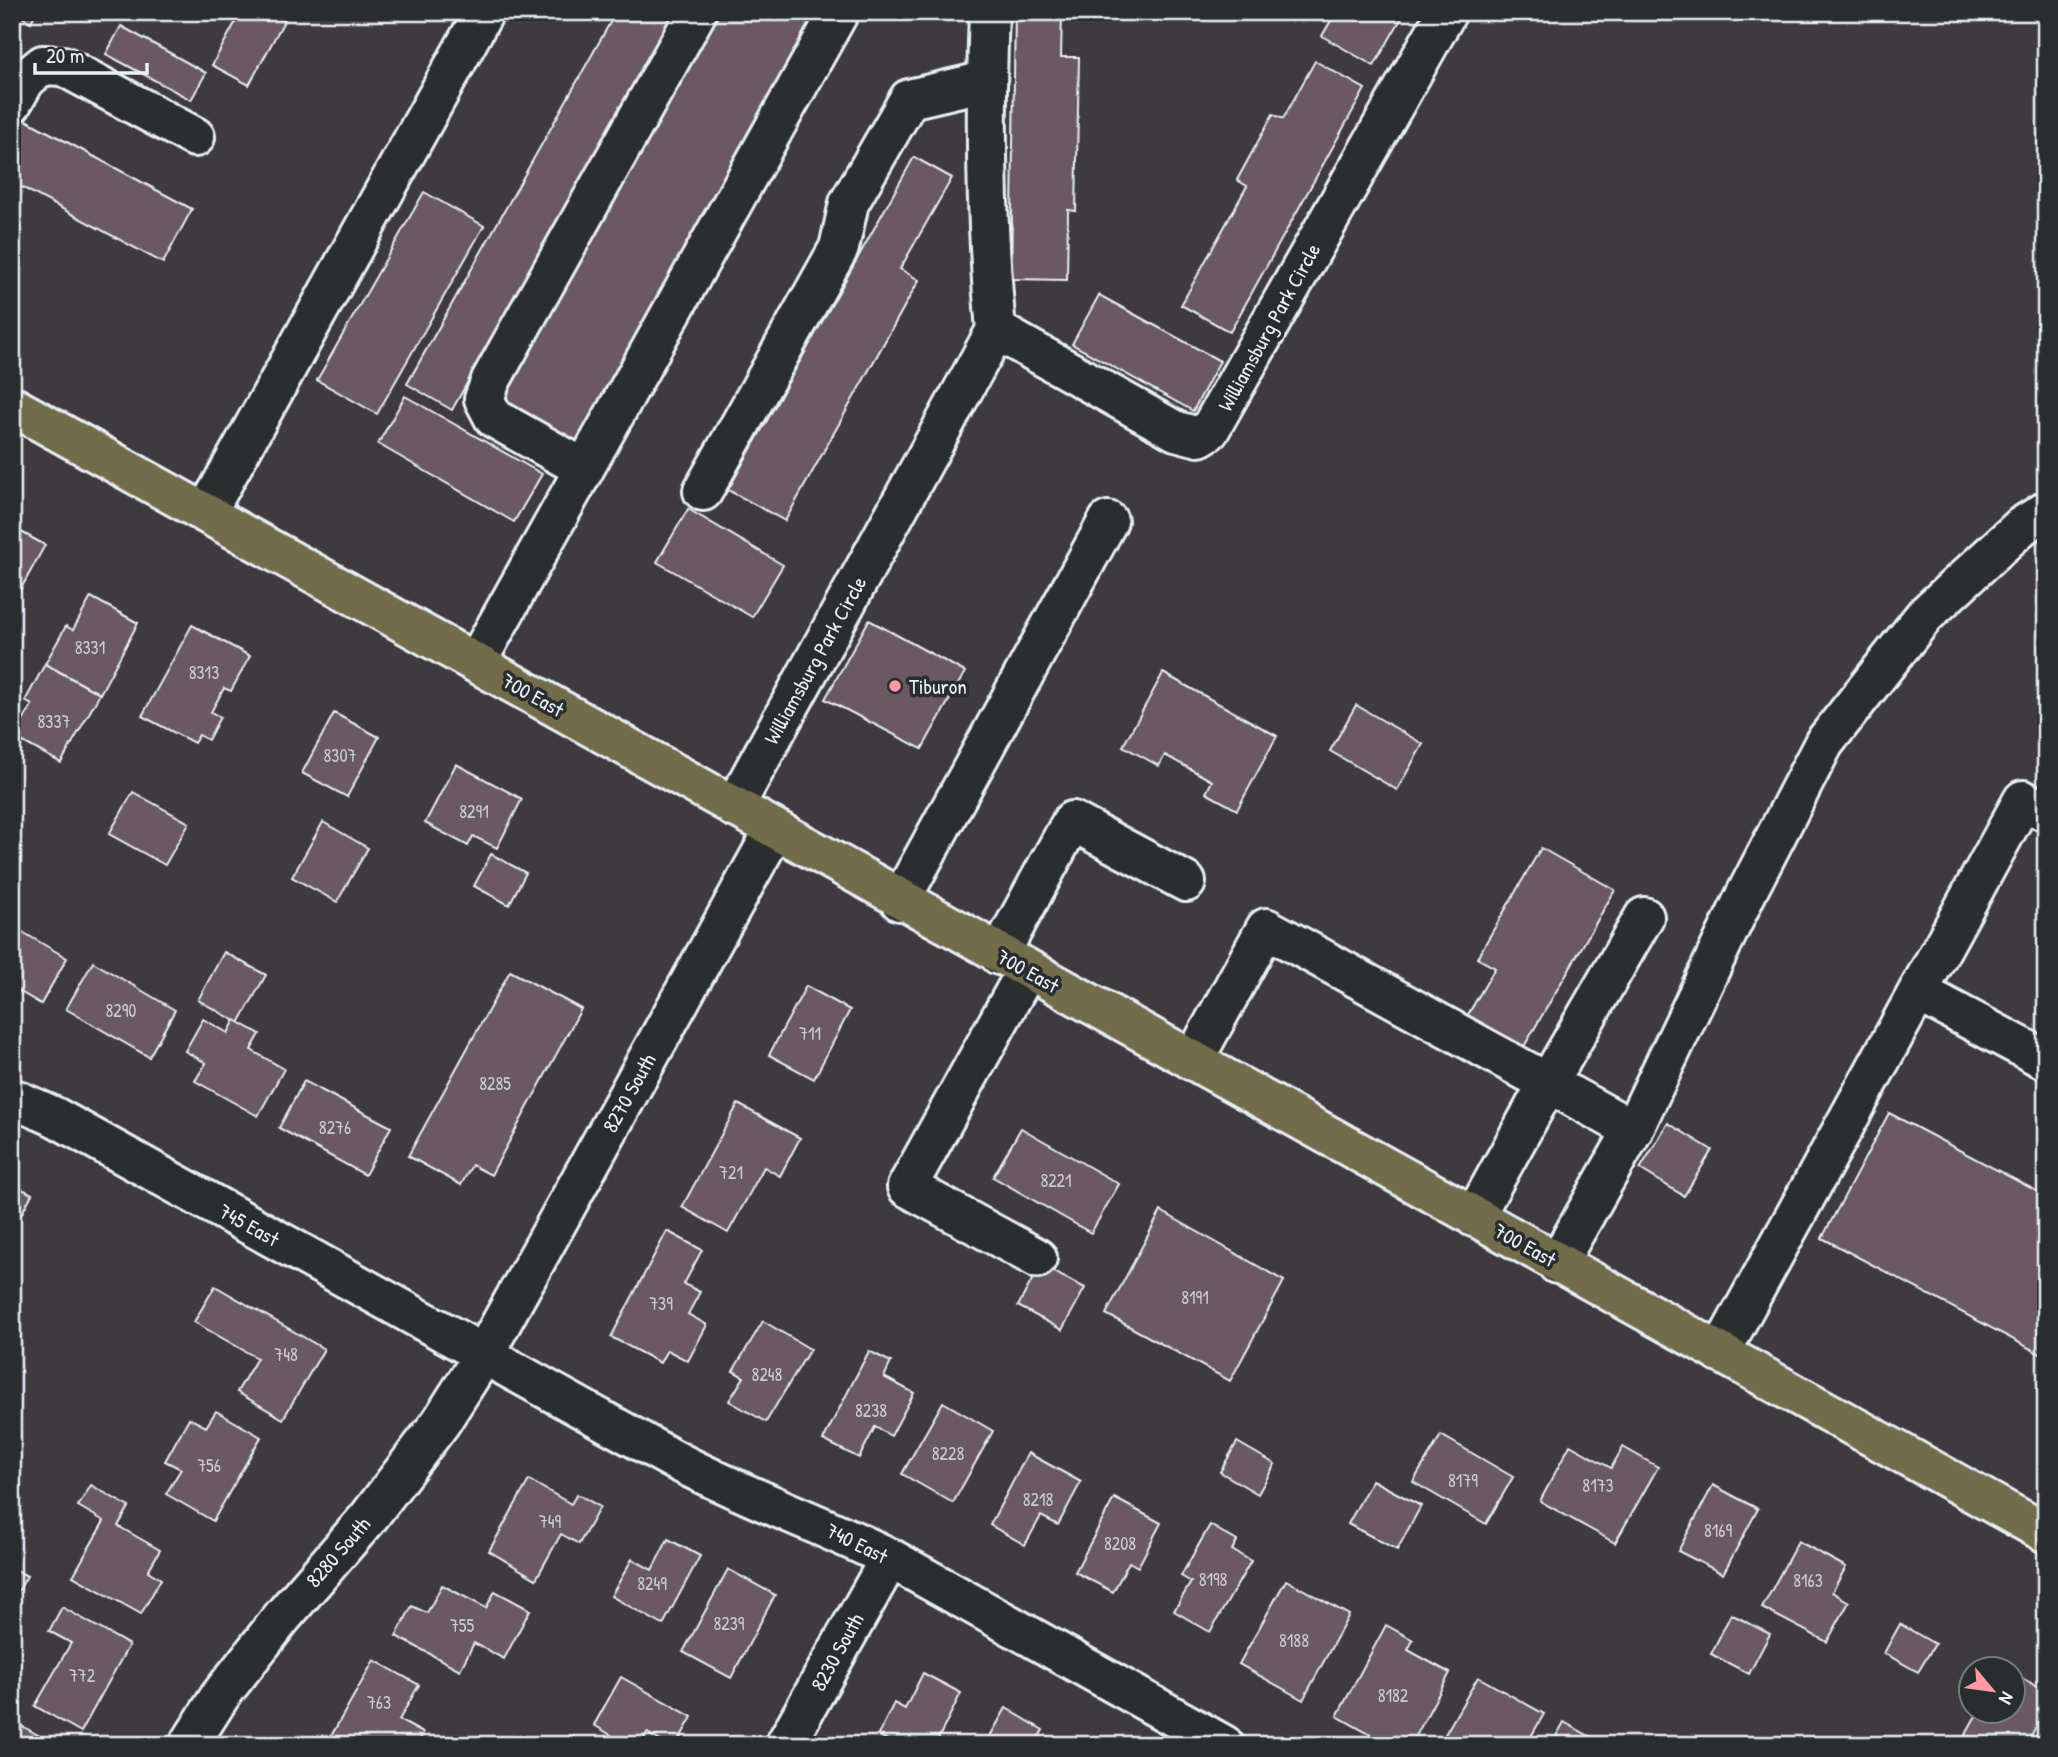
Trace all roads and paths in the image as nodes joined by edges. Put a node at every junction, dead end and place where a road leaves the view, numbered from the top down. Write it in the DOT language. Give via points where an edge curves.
graph roads {
  1 [pos="484,12"];
  2 [pos="697,12"];
  3 [pos="839,12"];
  4 [pos="989,12"];
  5 [pos="1447,12"];
  6 [pos="986,81"];
  7 [pos="12,103"];
  8 [pos="195,137"];
  9 [pos="996,330"];
  10 [pos="12,406"];
  11 [pos="583,468"];
  12 [pos="703,491"];
  13 [pos="2046,511"];
  14 [pos="206,513"];
  15 [pos="1108,521"];
  16 [pos="475,663"];
  17 [pos="734,807"];
  18 [pos="2046,812"];
  19 [pos="775,830"];
  20 [pos="1186,882"];
  21 [pos="900,901"];
  22 [pos="1644,917"];
  23 [pos="1013,962"];
  24 [pos="1918,992"];
  25 [pos="2046,1060"];
  26 [pos="1193,1061"];
  27 [pos="1548,1083"];
  28 [pos="12,1098"];
  29 [pos="1633,1130"];
  30 [pos="1474,1217"];
  31 [pos="1037,1258"];
  32 [pos="1557,1264"];
  33 [pos="1720,1353"];
  34 [pos="483,1356"];
  35 [pos="2046,1534"];
  36 [pos="890,1559"];
  37 [pos="189,1745"];
  38 [pos="785,1745"];
  39 [pos="1224,1745"];
  1 -- 14 [label="street"];
  2 -- 11 [label="street" via="484,399 494,418"];
  3 -- 11 [label="street"];
  4 -- 6 [label="street"];
  5 -- 9 [label="street, Williamsburg Park Circle" via="1209,431 1199,437 1176,431"];
  6 -- 9 [label="street"];
  6 -- 12 [label="street" via="909,99 849,203 839,248"];
  7 -- 8 [label="street" via="26,79 43,65 63,66"];
  9 -- 17 [label="street, Williamsburg Park Circle"];
  10 -- 14 [label="main road, 700 East"];
  11 -- 16 [label="street"];
  13 -- 29 [label="street" via="2022,526 1926,615 1824,743"];
  14 -- 16 [label="main road, 700 East"];
  15 -- 21 [label="street"];
  16 -- 17 [label="main road, 700 East"];
  17 -- 19 [label="main road, 700 East"];
  18 -- 24 [label="street" via="2023,800"];
  19 -- 21 [label="main road, 700 East"];
  19 -- 34 [label="street, 8270 South"];
  20 -- 23 [label="street" via="1072,821"];
  21 -- 23 [label="main road, 700 East"];
  22 -- 27 [label="street"];
  23 -- 26 [label="main road, 700 East"];
  23 -- 31 [label="street" via="907,1187"];
  24 -- 25 [label="street"];
  24 -- 33 [label="street"];
  26 -- 27 [label="street" via="1266,929"];
  26 -- 30 [label="main road, 700 East"];
  27 -- 29 [label="street"];
  27 -- 30 [label="street"];
  28 -- 34 [label="street, 745 East" via="55,1117"];
  29 -- 32 [label="street"];
  30 -- 32 [label="main road, 700 East"];
  32 -- 33 [label="main road, 700 East"];
  33 -- 35 [label="main road, 700 East"];
  34 -- 36 [label="street, 740 East" via="723,1485 834,1530"];
  34 -- 37 [label="street, 8280 South" via="441,1422 228,1686"];
  36 -- 38 [label="street, 8230 South"];
  36 -- 39 [label="street, 740 East"];
}
